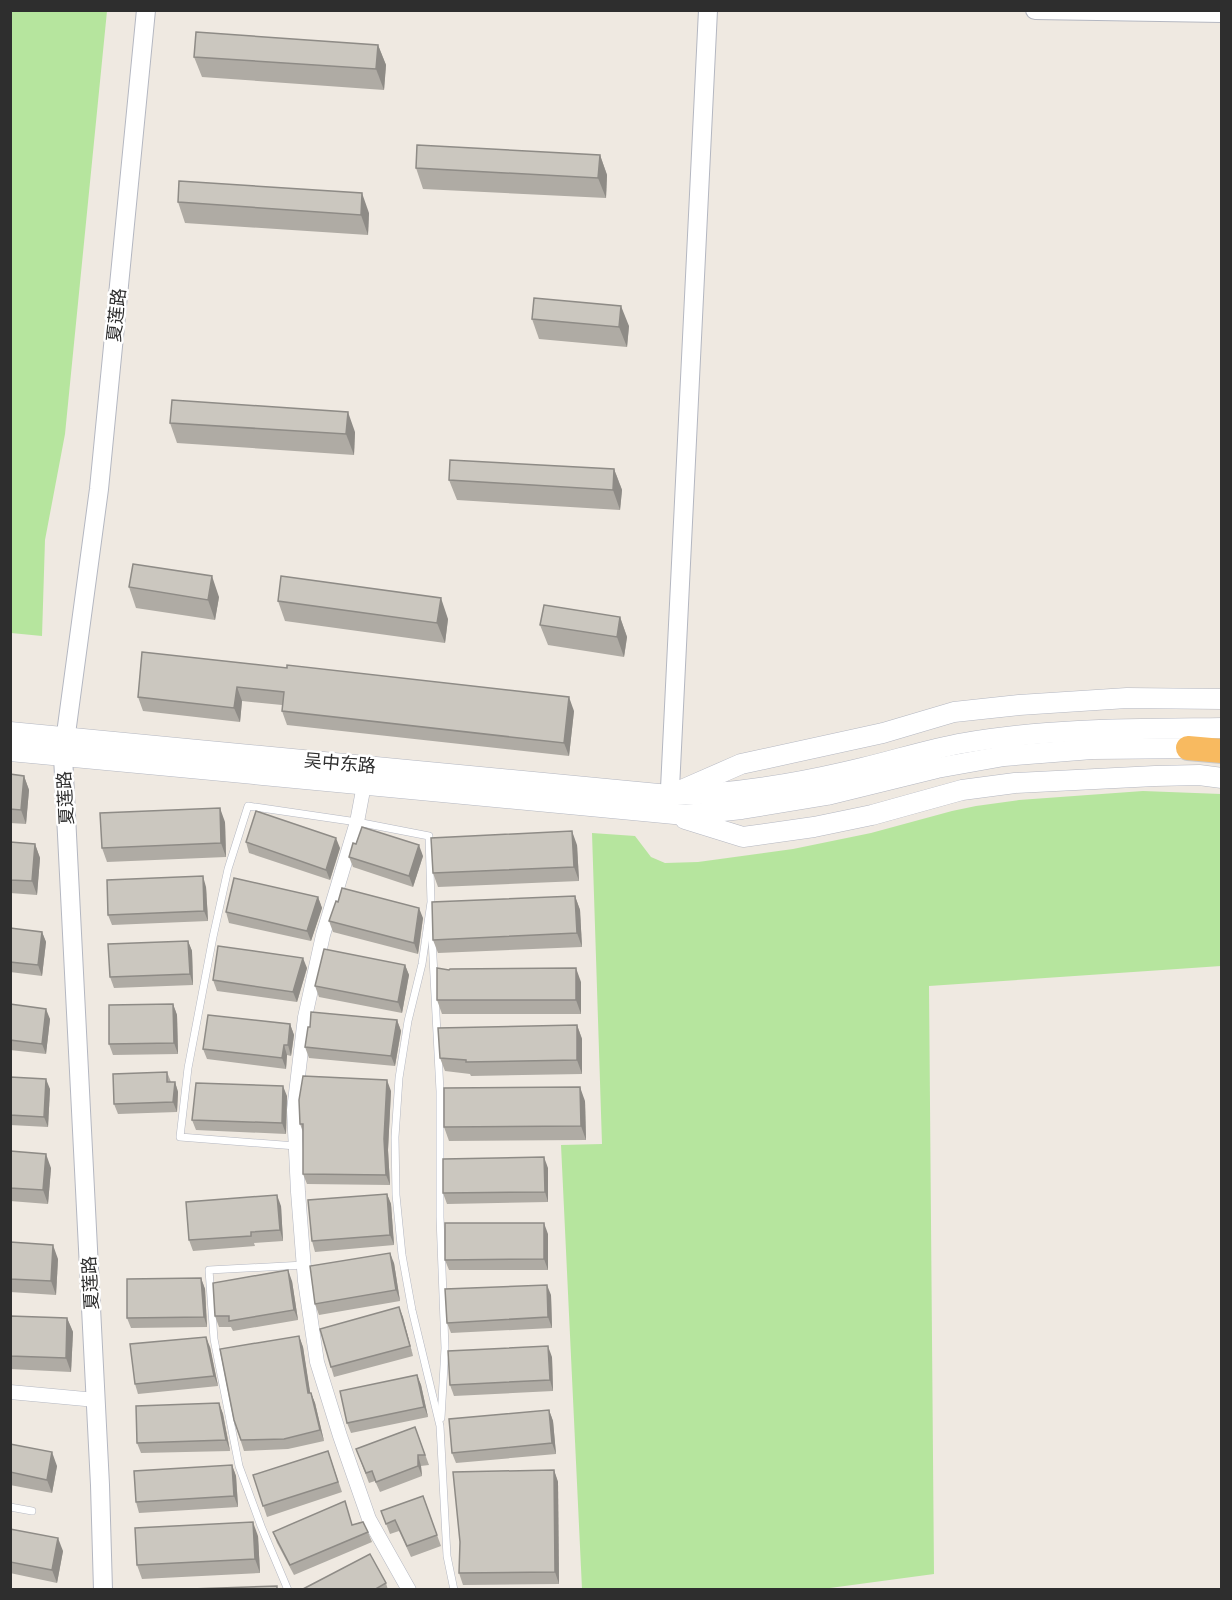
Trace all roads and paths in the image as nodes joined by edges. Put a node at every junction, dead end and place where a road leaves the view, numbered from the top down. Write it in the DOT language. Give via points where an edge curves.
graph roads {
  1 [pos="146,10"];
  2 [pos="708,10"];
  3 [pos="1035,10"];
  4 [pos="1221,13"];
  5 [pos="1221,699"];
  6 [pos="1221,728"];
  7 [pos="10,732"];
  8 [pos="64,747"];
  9 [pos="1188,748"];
  10 [pos="1221,749"];
  11 [pos="10,751"];
  12 [pos="964,752"];
  13 [pos="1221,778"];
  14 [pos="364,785"];
  15 [pos="669,805"];
  16 [pos="357,822"];
  17 [pos="431,902"];
  18 [pos="296,1146"];
  19 [pos="304,1265"];
  20 [pos="10,1392"];
  21 [pos="96,1400"];
  22 [pos="440,1426"];
  23 [pos="10,1507"];
  24 [pos="32,1511"];
  25 [pos="103,1590"];
  26 [pos="288,1590"];
  27 [pos="409,1590"];
  28 [pos="454,1590"];
  1 -- 8 [label="street, 夏莲路" via="99,489"];
  2 -- 15 [label="street"];
  3 -- 4 [label="street"];
  5 -- 15 [label="main road" via="1127,698 954,712 874,735 741,764"];
  6 -- 12 [label="main road" via="1050,732"];
  7 -- 8 [label="main road, 吴中东路"];
  8 -- 11 [label="main road, 吴中东路"];
  8 -- 14 [label="main road, 吴中东路"];
  8 -- 15 [label="main road, 吴中东路"];
  8 -- 21 [label="street, 夏莲路"];
  9 -- 10 [label="highway"];
  9 -- 12 [label="main road"];
  12 -- 15 [label="main road" via="711,794"];
  13 -- 15 [label="main road" via="1155,776 1015,783 962,790 814,827 743,837"];
  14 -- 15 [label="main road, 吴中东路"];
  14 -- 16 [label="street"];
  16 -- 17 [label="lane" via="429,836"];
  16 -- 18 [label="street" via="323,935 305,1017 294,1110"];
  16 -- 18 [label="lane" via="248,806 228,869 188,1068 180,1137"];
  17 -- 22 [label="lane" via="440,1092 445,1348"];
  17 -- 22 [label="lane" via="399,1078 394,1137 402,1255 411,1310"];
  18 -- 19 [label="street"];
  19 -- 26 [label="lane" via="209,1270 214,1339 239,1466"];
  19 -- 27 [label="street" via="317,1362 340,1436 369,1519"];
  20 -- 21 [label="street"];
  21 -- 25 [label="street, 夏莲路"];
  22 -- 28 [label="lane" via="447,1556"];
  23 -- 24 [label="lane"];
}
